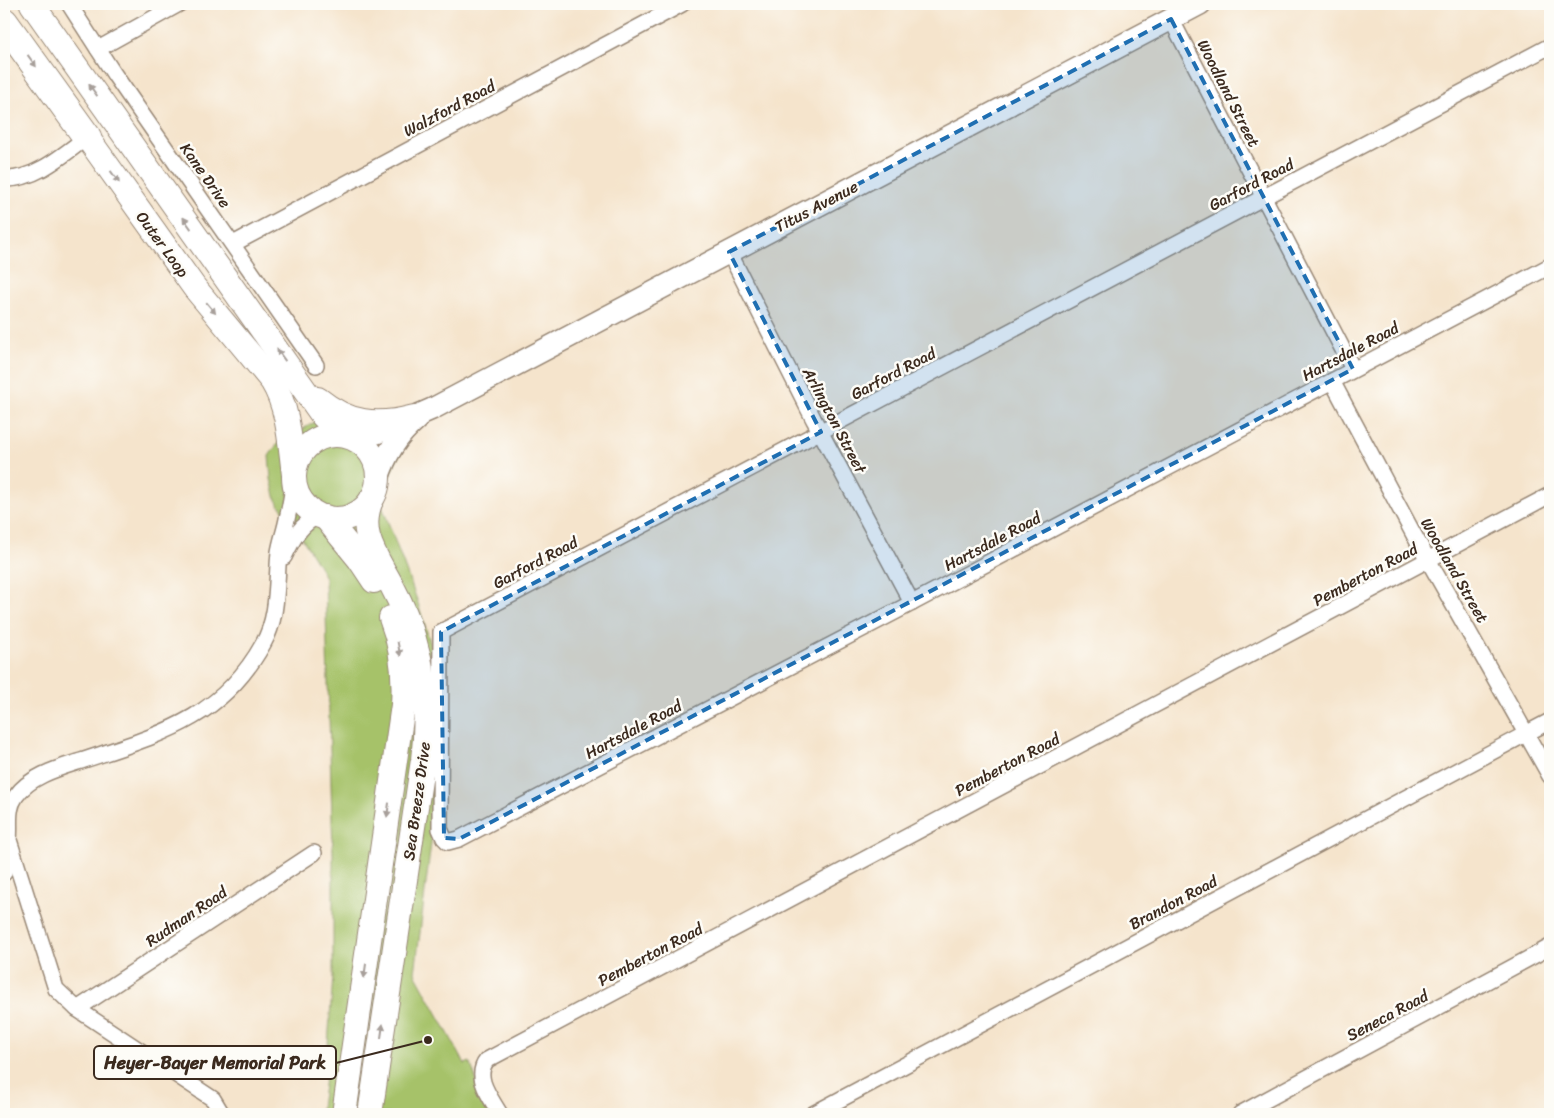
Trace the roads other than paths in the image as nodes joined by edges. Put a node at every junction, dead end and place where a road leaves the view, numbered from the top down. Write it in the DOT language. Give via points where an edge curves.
graph roads {
  1 [pos="32,4"];
  2 [pos="69,4"];
  3 [pos="179,4"];
  4 [pos="682,4"];
  5 [pos="1200,4"];
  6 [pos="1171,19"];
  7 [pos="4,22"];
  8 [pos="1550,46"];
  9 [pos="98,49"];
  10 [pos="86,137"];
  11 [pos="4,179"];
  12 [pos="1264,197"];
  13 [pos="233,244"];
  14 [pos="729,252"];
  15 [pos="1550,266"];
  16 [pos="316,365"];
  17 [pos="1353,369"];
  18 [pos="296,377"];
  19 [pos="1332,380"];
  20 [pos="423,413"];
  21 [pos="821,432"];
  22 [pos="347,437"];
  23 [pos="294,478"];
  24 [pos="374,488"];
  25 [pos="1550,495"];
  26 [pos="322,516"];
  27 [pos="1429,559"];
  28 [pos="277,575"];
  29 [pos="912,603"];
  30 [pos="1550,721"];
  31 [pos="1527,734"];
  32 [pos="1550,776"];
  33 [pos="9,840"];
  34 [pos="448,842"];
  35 [pos="314,853"];
  36 [pos="4,873"];
  37 [pos="1550,947"];
  38 [pos="77,1009"];
  39 [pos="222,1114"];
  40 [pos="344,1114"];
  41 [pos="370,1114"];
  42 [pos="500,1114"];
  43 [pos="813,1114"];
  44 [pos="1240,1114"];
  18 -- 1 [label="main road, Outer Loop, one-way"];
  2 -- 9 [label="street, Kane Drive"];
  3 -- 9 [label="street"];
  4 -- 13 [label="street, Walzford Road"];
  5 -- 6 [label="main road, Titus Avenue"];
  6 -- 12 [label="street, Woodland Street"];
  6 -- 14 [label="main road, Titus Avenue"];
  7 -- 10 [label="highway, Outer Loop, one-way"];
  8 -- 12 [label="street, Garford Road"];
  9 -- 13 [label="street, Kane Drive"];
  10 -- 11 [label="street" via="43,167 23,176"];
  10 -- 23 [label="main road, Outer Loop, one-way" via="194,287 276,387 285,417"];
  12 -- 17 [label="street, Woodland Street"];
  12 -- 21 [label="street, Garford Road"];
  13 -- 16 [label="street, Kane Drive"];
  14 -- 20 [label="main road, Titus Avenue"];
  14 -- 21 [label="street, Arlington Street"];
  15 -- 17 [label="street, Hartsdale Road"];
  17 -- 19 [label="street, Hartsdale Road"];
  18 -- 20 [label="main road" via="329,408 357,420 387,422"];
  18 -- 22 [label="main road, Outer Loop" via="327,423"];
  19 -- 27 [label="street, Woodland Street"];
  19 -- 29 [label="street, Hartsdale Road"];
  20 -- 22 [label="main road, Titus Avenue" via="377,433"];
  20 -- 24 [label="main road, Titus Avenue" via="386,457"];
  21 -- 29 [label="street, Arlington Street"];
  21 -- 34 [label="street, Garford Road" via="441,632 440,829"];
  22 -- 23 [label="main road" via="329,436 312,443 298,458"];
  22 -- 24 [label="main road" via="365,446 373,457 377,468"];
  23 -- 26 [label="main road" via="302,501"];
  23 -- 28 [label="street"];
  24 -- 26 [label="main road" via="364,507 349,516"];
  41 -- 24 [label="main road, Sea Breeze Drive, one-way" via="426,730 424,690 415,642 399,600 368,539 366,517"];
  25 -- 27 [label="street, Pemberton Road"];
  26 -- 28 [label="street" via="309,521 295,537"];
  26 -- 40 [label="main road, Sea Breeze Drive, one-way" via="365,566 384,600 397,639 404,682 401,723"];
  27 -- 31 [label="street, Woodland Street"];
  27 -- 42 [label="street, Pemberton Road" via="487,1060 481,1074"];
  28 -- 33 [label="street" via="270,631 253,661 226,693 204,712 168,730 53,770 32,782 12,802"];
  29 -- 34 [label="street, Hartsdale Road"];
  30 -- 31 [label="street, Brandon Road"];
  31 -- 32 [label="street, Woodland Street"];
  31 -- 43 [label="street, Brandon Road"];
  33 -- 36 [label="street"];
  33 -- 38 [label="street" via="56,989"];
  35 -- 38 [label="street, Rudman Road"];
  37 -- 44 [label="street, Seneca Road"];
  38 -- 39 [label="street" via="213,1099"];
}
